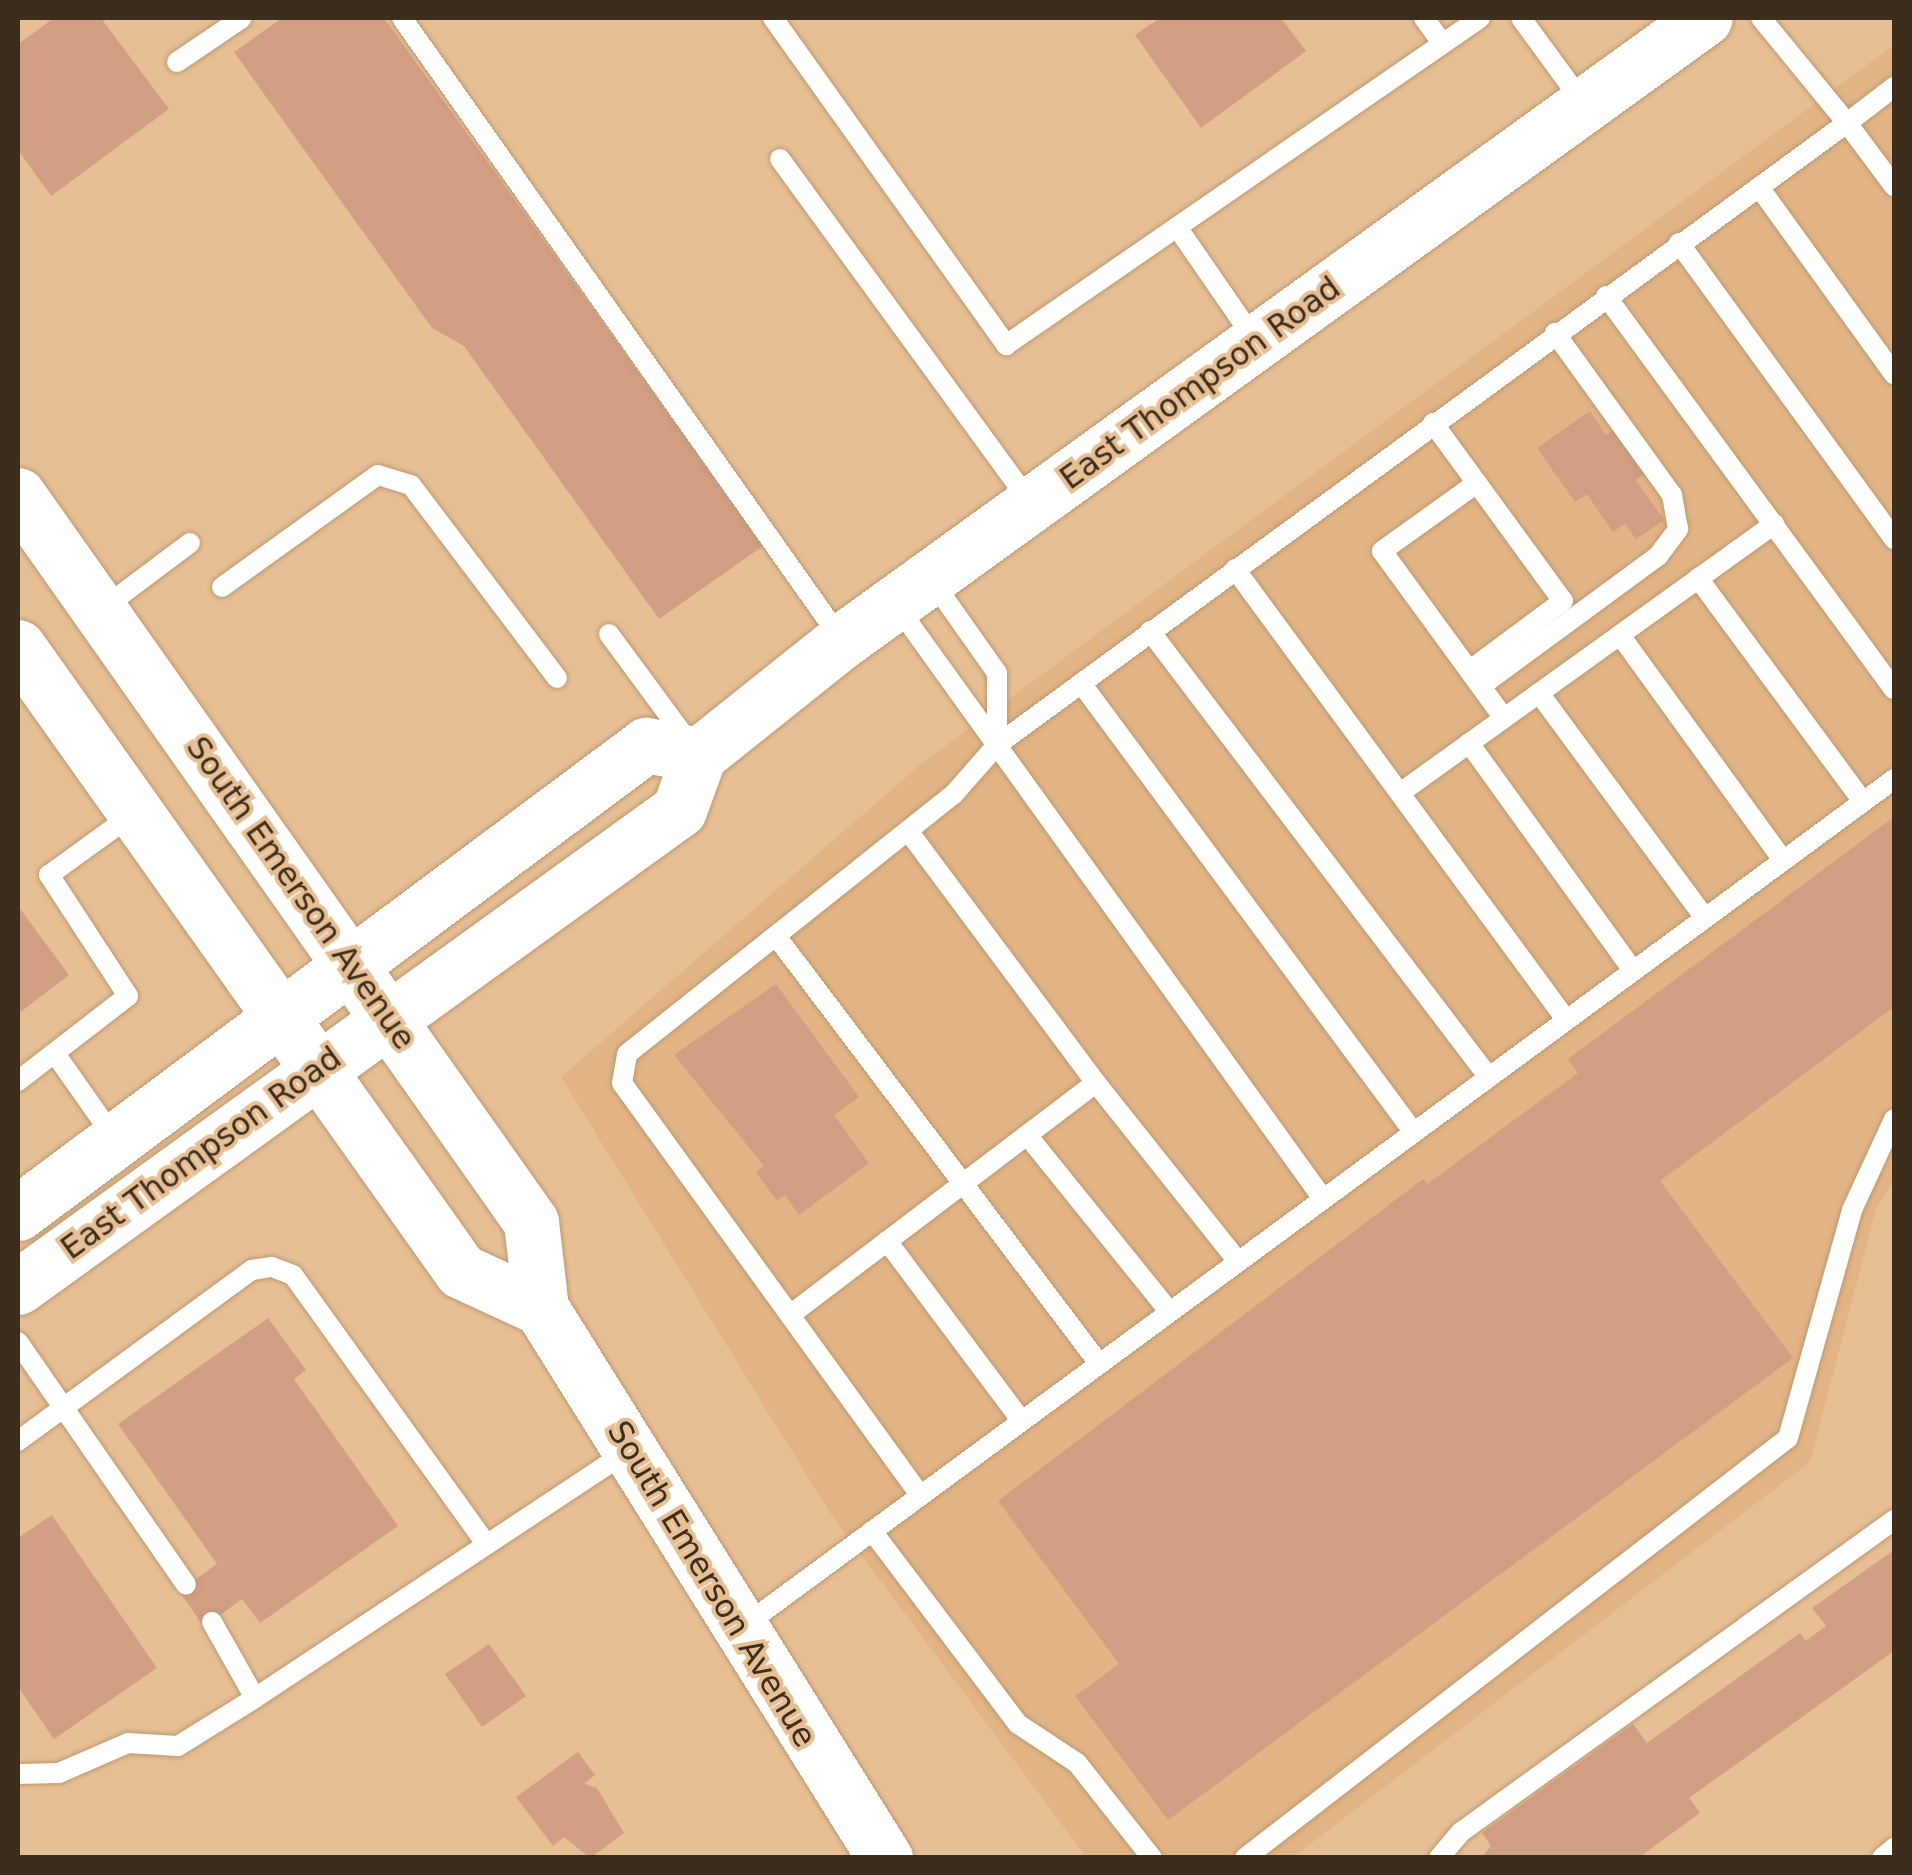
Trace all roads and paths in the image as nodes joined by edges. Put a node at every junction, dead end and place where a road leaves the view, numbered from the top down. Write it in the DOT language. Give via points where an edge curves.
graph roads {
  1 [pos="242,18"];
  2 [pos="402,18"];
  3 [pos="773,18"];
  4 [pos="1424,18"];
  5 [pos="1480,18"];
  6 [pos="1522,18"];
  7 [pos="1705,18"];
  8 [pos="1761,18"];
  9 [pos="1442,43"];
  10 [pos="177,62"];
  11 [pos="1894,88"];
  12 [pos="1584,104"];
  13 [pos="1847,123"];
  14 [pos="780,159"];
  15 [pos="1759,186"];
  16 [pos="1894,186"];
  17 [pos="1177,227"];
  18 [pos="1678,244"];
  19 [pos="1606,296"];
  20 [pos="1556,334"];
  21 [pos="1256,342"];
  22 [pos="1894,374"];
  23 [pos="1433,423"];
  24 [pos="1476,482"];
  25 [pos="18,495"];
  26 [pos="1032,504"];
  27 [pos="1774,524"];
  28 [pos="1894,539"];
  29 [pos="190,543"];
  30 [pos="1235,569"];
  31 [pos="1698,578"];
  32 [pos="222,588"];
  33 [pos="912,591"];
  34 [pos="101,610"];
  35 [pos="1150,631"];
  36 [pos="609,634"];
  37 [pos="1620,634"];
  38 [pos="842,641"];
  39 [pos="24,672"];
  40 [pos="556,678"];
  41 [pos="1475,678"];
  42 [pos="1081,683"];
  43 [pos="1894,689"];
  44 [pos="1539,693"];
  45 [pos="1504,718"];
  46 [pos="1469,743"];
  47 [pos="997,745"];
  48 [pos="699,755"];
  49 [pos="1894,778"];
  50 [pos="1400,793"];
  51 [pos="1863,802"];
  52 [pos="136,812"];
  53 [pos="908,832"];
  54 [pos="1783,860"];
  55 [pos="1704,918"];
  56 [pos="776,936"];
  57 [pos="355,968"];
  58 [pos="1632,969"];
  59 [pos="284,1018"];
  60 [pos="390,1018"];
  61 [pos="1565,1018"];
  62 [pos="56,1054"];
  63 [pos="316,1065"];
  64 [pos="1487,1075"];
  65 [pos="18,1081"];
  66 [pos="1096,1082"];
  67 [pos="1894,1119"];
  68 [pos="1412,1130"];
  69 [pos="1027,1135"];
  70 [pos="116,1140"];
  71 [pos="959,1187"];
  72 [pos="1321,1196"];
  73 [pos="23,1197"];
  74 [pos="887,1241"];
  75 [pos="1236,1259"];
  76 [pos="18,1287"];
  77 [pos="541,1308"];
  78 [pos="1168,1310"];
  79 [pos="790,1315"];
  80 [pos="18,1342"];
  81 [pos="1098,1362"];
  82 [pos="61,1407"];
  83 [pos="1021,1420"];
  84 [pos="18,1442"];
  85 [pos="631,1449"];
  86 [pos="920,1495"];
  87 [pos="1894,1520"];
  88 [pos="872,1530"];
  89 [pos="487,1545"];
  90 [pos="186,1585"];
  91 [pos="212,1622"];
  92 [pos="741,1628"];
  93 [pos="255,1698"];
  94 [pos="18,1774"];
  95 [pos="1894,1848"];
  96 [pos="885,1858"];
  97 [pos="1152,1858"];
  98 [pos="1245,1858"];
  99 [pos="1439,1858"];
  100 [pos="1882,1858"];
  1 -- 10 [label="lane"];
  2 -- 38 [label="lane"];
  3 -- 17 [label="lane" via="1006,345"];
  4 -- 9 [label="lane"];
  5 -- 9 [label="lane"];
  6 -- 12 [label="lane"];
  7 -- 12 [label="main road, East Thompson Road"];
  8 -- 13 [label="lane"];
  9 -- 17 [label="lane"];
  11 -- 13 [label="lane"];
  12 -- 21 [label="main road, East Thompson Road"];
  13 -- 15 [label="lane"];
  13 -- 16 [label="lane"];
  14 -- 26 [label="lane"];
  15 -- 18 [label="lane"];
  15 -- 22 [label="lane"];
  17 -- 21 [label="lane"];
  18 -- 19 [label="lane"];
  18 -- 28 [label="lane"];
  19 -- 20 [label="lane"];
  19 -- 27 [label="lane"];
  20 -- 23 [label="lane"];
  20 -- 41 [label="lane" via="1672,494 1678,529 1658,556"];
  21 -- 26 [label="main road, East Thompson Road"];
  23 -- 24 [label="lane"];
  23 -- 30 [label="lane"];
  24 -- 41 [label="lane" via="1564,601"];
  24 -- 41 [label="lane" via="1382,551"];
  25 -- 34 [label="main road, South Emerson Avenue"];
  26 -- 33 [label="main road, East Thompson Road"];
  27 -- 31 [label="lane"];
  27 -- 43 [label="lane"];
  29 -- 34 [label="lane"];
  30 -- 35 [label="lane"];
  30 -- 50 [label="lane"];
  31 -- 37 [label="lane"];
  31 -- 51 [label="lane"];
  32 -- 40 [label="lane" via="378,475 411,485"];
  33 -- 38 [label="main road, East Thompson Road"];
  33 -- 47 [label="lane"];
  33 -- 47 [label="lane" via="997,673"];
  34 -- 57 [label="main road, South Emerson Avenue"];
  35 -- 42 [label="lane"];
  35 -- 64 [label="lane"];
  36 -- 48 [label="lane"];
  37 -- 44 [label="lane"];
  37 -- 54 [label="lane"];
  38 -- 48 [label="main road, East Thompson Road"];
  39 -- 52 [label="main road"];
  41 -- 45 [label="lane"];
  42 -- 47 [label="lane"];
  42 -- 68 [label="lane"];
  44 -- 45 [label="lane"];
  44 -- 55 [label="lane"];
  45 -- 46 [label="lane"];
  46 -- 50 [label="lane"];
  46 -- 58 [label="lane"];
  47 -- 53 [label="lane"];
  47 -- 72 [label="lane"];
  48 -- 57 [label="main road, East Thompson Road" via="646,745 416,909"];
  48 -- 60 [label="main road, East Thompson Road" via="680,810"];
  49 -- 51 [label="lane"];
  50 -- 61 [label="lane"];
  51 -- 54 [label="lane"];
  52 -- 59 [label="main road"];
  52 -- 62 [label="lane" via="49,875 128,996"];
  53 -- 56 [label="lane"];
  53 -- 66 [label="lane"];
  54 -- 55 [label="lane"];
  55 -- 58 [label="lane"];
  56 -- 71 [label="lane"];
  56 -- 79 [label="lane" via="627,1054 622,1083"];
  57 -- 59 [label="main road, East Thompson Road"];
  57 -- 60 [label="main road, South Emerson Avenue"];
  58 -- 61 [label="lane"];
  59 -- 63 [label="main road"];
  59 -- 70 [label="main road, East Thompson Road"];
  60 -- 63 [label="main road, East Thompson Road"];
  60 -- 77 [label="main road, South Emerson Avenue" via="531,1222"];
  61 -- 64 [label="lane"];
  62 -- 65 [label="lane"];
  62 -- 70 [label="lane"];
  63 -- 76 [label="main road, East Thompson Road"];
  63 -- 77 [label="main road" via="461,1271"];
  64 -- 68 [label="lane"];
  66 -- 69 [label="lane"];
  66 -- 75 [label="lane"];
  67 -- 98 [label="lane" via="1852,1210 1788,1438"];
  68 -- 72 [label="lane"];
  69 -- 71 [label="lane"];
  69 -- 78 [label="lane"];
  70 -- 73 [label="main road, East Thompson Road"];
  71 -- 74 [label="lane"];
  71 -- 81 [label="lane"];
  72 -- 75 [label="lane"];
  74 -- 79 [label="lane"];
  74 -- 83 [label="lane"];
  75 -- 78 [label="lane"];
  77 -- 85 [label="main road, South Emerson Avenue"];
  78 -- 81 [label="lane"];
  79 -- 86 [label="lane"];
  80 -- 82 [label="lane"];
  81 -- 83 [label="lane"];
  82 -- 84 [label="lane"];
  82 -- 89 [label="lane" via="252,1270 272,1267 293,1275"];
  82 -- 90 [label="lane"];
  83 -- 86 [label="lane"];
  85 -- 89 [label="lane"];
  85 -- 92 [label="main road, South Emerson Avenue"];
  86 -- 88 [label="lane"];
  87 -- 99 [label="lane" via="1461,1832"];
  88 -- 92 [label="lane"];
  88 -- 97 [label="lane" via="1018,1724 1077,1763"];
  89 -- 93 [label="lane"];
  91 -- 93 [label="lane"];
  92 -- 96 [label="main road, South Emerson Avenue"];
  93 -- 94 [label="lane" via="178,1746 128,1743 59,1773"];
  95 -- 100 [label="lane"];
}
